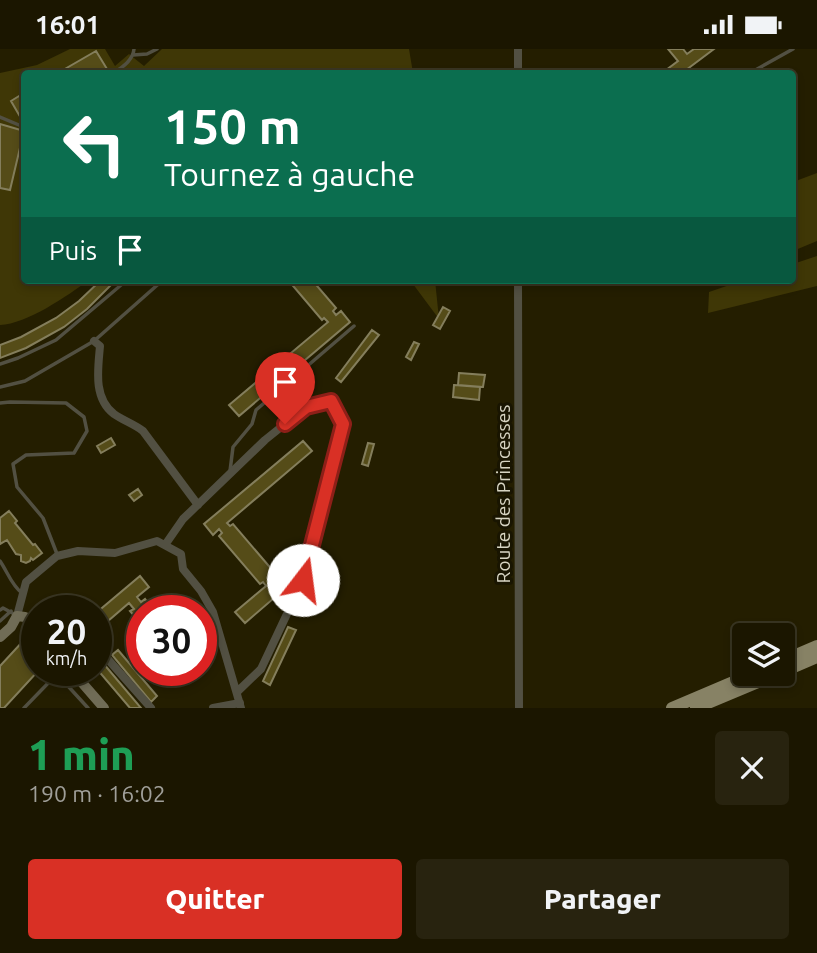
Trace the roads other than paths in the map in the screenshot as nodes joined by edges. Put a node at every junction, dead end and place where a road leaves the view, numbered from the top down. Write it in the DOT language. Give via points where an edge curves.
graph roads {
  1 [pos="134,49"];
  2 [pos="157,49"];
  3 [pos="518,49"];
  4 [pos="793,49"];
  5 [pos="133,55"];
  6 [pos="118,70"];
  7 [pos="518,70"];
  8 [pos="755,70"];
  9 [pos="0,117"];
  10 [pos="21,125"];
  11 [pos="122,284"];
  12 [pos="158,284"];
  13 [pos="518,284"];
  14 [pos="354,326"];
  15 [pos="94,341"];
  16 [pos="0,364"];
  17 [pos="0,387"];
  18 [pos="0,403"];
  19 [pos="229,475"];
  20 [pos="198,505"];
  21 [pos="165,545"];
  22 [pos="57,556"];
  23 [pos="0,561"];
  24 [pos="23,594"];
  25 [pos="0,610"];
  26 [pos="14,614"];
  27 [pos="21,616"];
  28 [pos="0,621"];
  29 [pos="0,630"];
  30 [pos="0,637"];
  31 [pos="817,646"];
  32 [pos="795,655"];
  33 [pos="817,657"];
  34 [pos="112,664"];
  35 [pos="795,666"];
  36 [pos="732,682"];
  37 [pos="85,686"];
  38 [pos="748,686"];
  39 [pos="237,692"];
  40 [pos="241,706"];
  41 [pos="24,708"];
  42 [pos="88,708"];
  43 [pos="104,708"];
  44 [pos="150,708"];
  45 [pos="213,708"];
  46 [pos="519,708"];
  47 [pos="672,708"];
  48 [pos="696,708"];
  1 -- 5 [label="lane"];
  2 -- 5 [label="lane"];
  3 -- 7 [label="street"];
  4 -- 8 [label="lane"];
  5 -- 6 [label="lane"];
  9 -- 10 [label="lane"];
  11 -- 16 [label="lane" via="56,340"];
  12 -- 15 [label="lane"];
  13 -- 46 [label="street, Route des Princesses"];
  14 -- 19 [label="lane" via="256,410 252,424 233,447"];
  15 -- 17 [label="lane" via="25,381"];
  15 -- 20 [label="street" via="100,346 97,375 105,404 143,431"];
  18 -- 22 [label="lane" via="66,403 84,417 87,431 74,453 26,455 13,464 17,487 43,518"];
  19 -- 20 [label="street"];
  19 -- 39 [label="street" via="306,407 331,401 343,424 303,580 261,669"];
  20 -- 21 [label="street"];
  21 -- 22 [label="street" via="157,541 115,553 78,551"];
  21 -- 39 [label="street" via="181,554 183,569 213,612"];
  22 -- 24 [label="street" via="26,582"];
  23 -- 24 [label="lane"];
  24 -- 26 [label="street"];
  25 -- 26 [label="lane"];
  26 -- 27 [label="street"];
  26 -- 28 [label="lane"];
  26 -- 29 [label="street"];
  26 -- 30 [label="street" via="11,627"];
  31 -- 32 [label="main road"];
  33 -- 35 [label="main road"];
  34 -- 44 [label="street"];
  36 -- 47 [label="main road"];
  37 -- 43 [label="street"];
  38 -- 48 [label="main road"];
  39 -- 40 [label="street"];
  40 -- 45 [label="street"];
  41 -- 42 [label="lane" via="57,674"];
}
